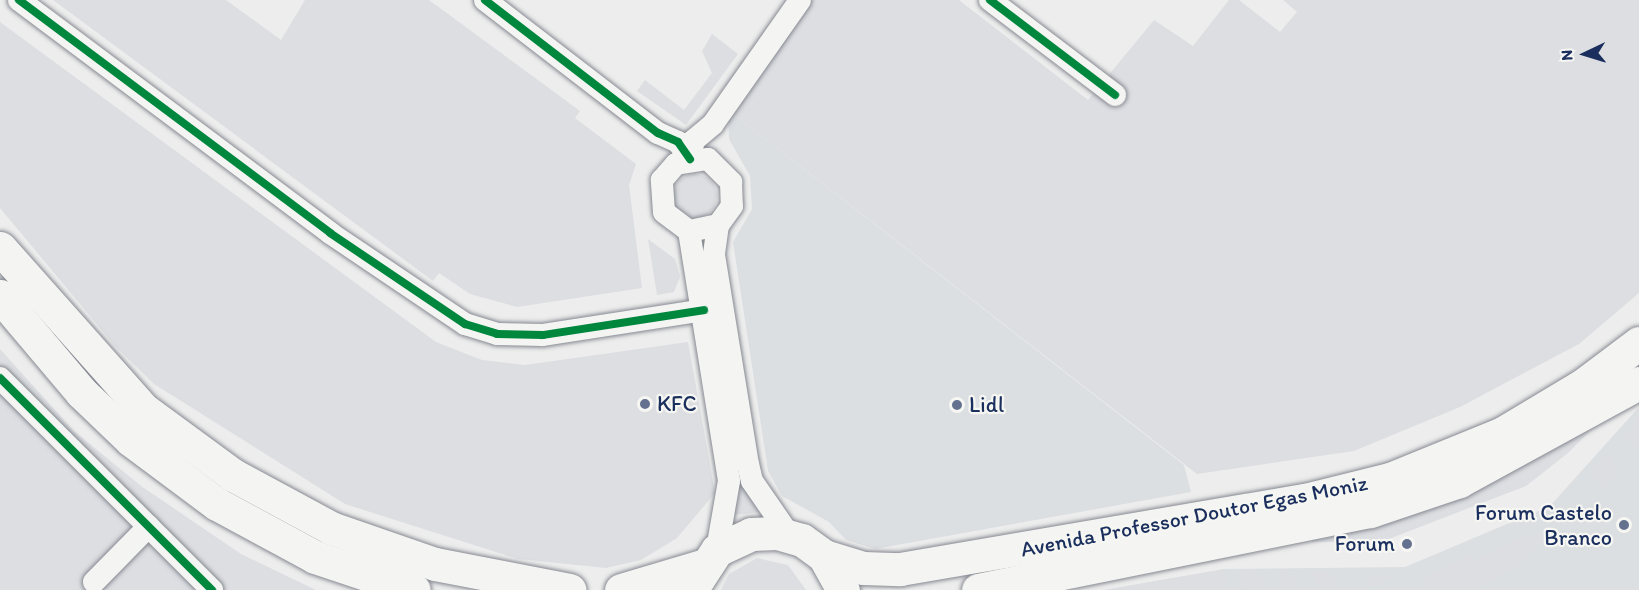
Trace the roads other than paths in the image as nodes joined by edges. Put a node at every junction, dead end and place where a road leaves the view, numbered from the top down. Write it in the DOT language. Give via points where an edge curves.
graph roads {
  1 [pos="19,0"];
  2 [pos="485,0"];
  3 [pos="800,0"];
  4 [pos="990,0"];
  5 [pos="509,7"];
  6 [pos="1115,95"];
  7 [pos="658,133"];
  8 [pos="698,159"];
  9 [pos="668,171"];
  10 [pos="718,225"];
  11 [pos="689,231"];
  12 [pos="0,248"];
  13 [pos="0,296"];
  14 [pos="704,310"];
  15 [pos="1639,343"];
  16 [pos="0,378"];
  17 [pos="1639,383"];
  18 [pos="149,526"];
  19 [pos="790,536"];
  20 [pos="824,556"];
  21 [pos="704,569"];
  22 [pos="94,582"];
  23 [pos="212,590"];
  24 [pos="414,590"];
  25 [pos="570,590"];
  26 [pos="621,590"];
  27 [pos="843,590"];
  28 [pos="978,590"];
  1 -- 14 [label="street" via="330,233 465,324 496,334 543,335"];
  2 -- 5 [label="street"];
  3 -- 8 [label="street" via="713,124 693,141"];
  4 -- 6 [label="street"];
  5 -- 7 [label="street"];
  7 -- 8 [label="street" via="678,142"];
  7 -- 9 [label="street"];
  8 -- 9 [label="street"];
  8 -- 10 [label="street" via="726,172 734,194"];
  9 -- 11 [label="street" via="660,191 664,212"];
  10 -- 11 [label="street"];
  10 -- 19 [label="street" via="714,255 748,464 752,481"];
  11 -- 14 [label="street"];
  12 -- 25 [label="main road" via="143,409 233,476 331,528 435,564"];
  13 -- 24 [label="main road" via="81,392 131,440 217,504 315,557"];
  14 -- 21 [label="street" via="729,481"];
  15 -- 20 [label="main road, Avenida Professor Doutor Egas Moniz" via="1583,385 1503,433 1390,479 1305,500 900,569 863,568"];
  16 -- 18 [label="street"];
  17 -- 28 [label="main road, Avenida Professor Doutor Egas Moniz" via="1460,482 1370,511"];
  18 -- 22 [label="street"];
  18 -- 23 [label="street"];
  19 -- 20 [label="main road, Avenida Professor Doutor Egas Moniz"];
  19 -- 21 [label="main road" via="751,534"];
  20 -- 27 [label="main road"];
  21 -- 26 [label="main road"];
}
